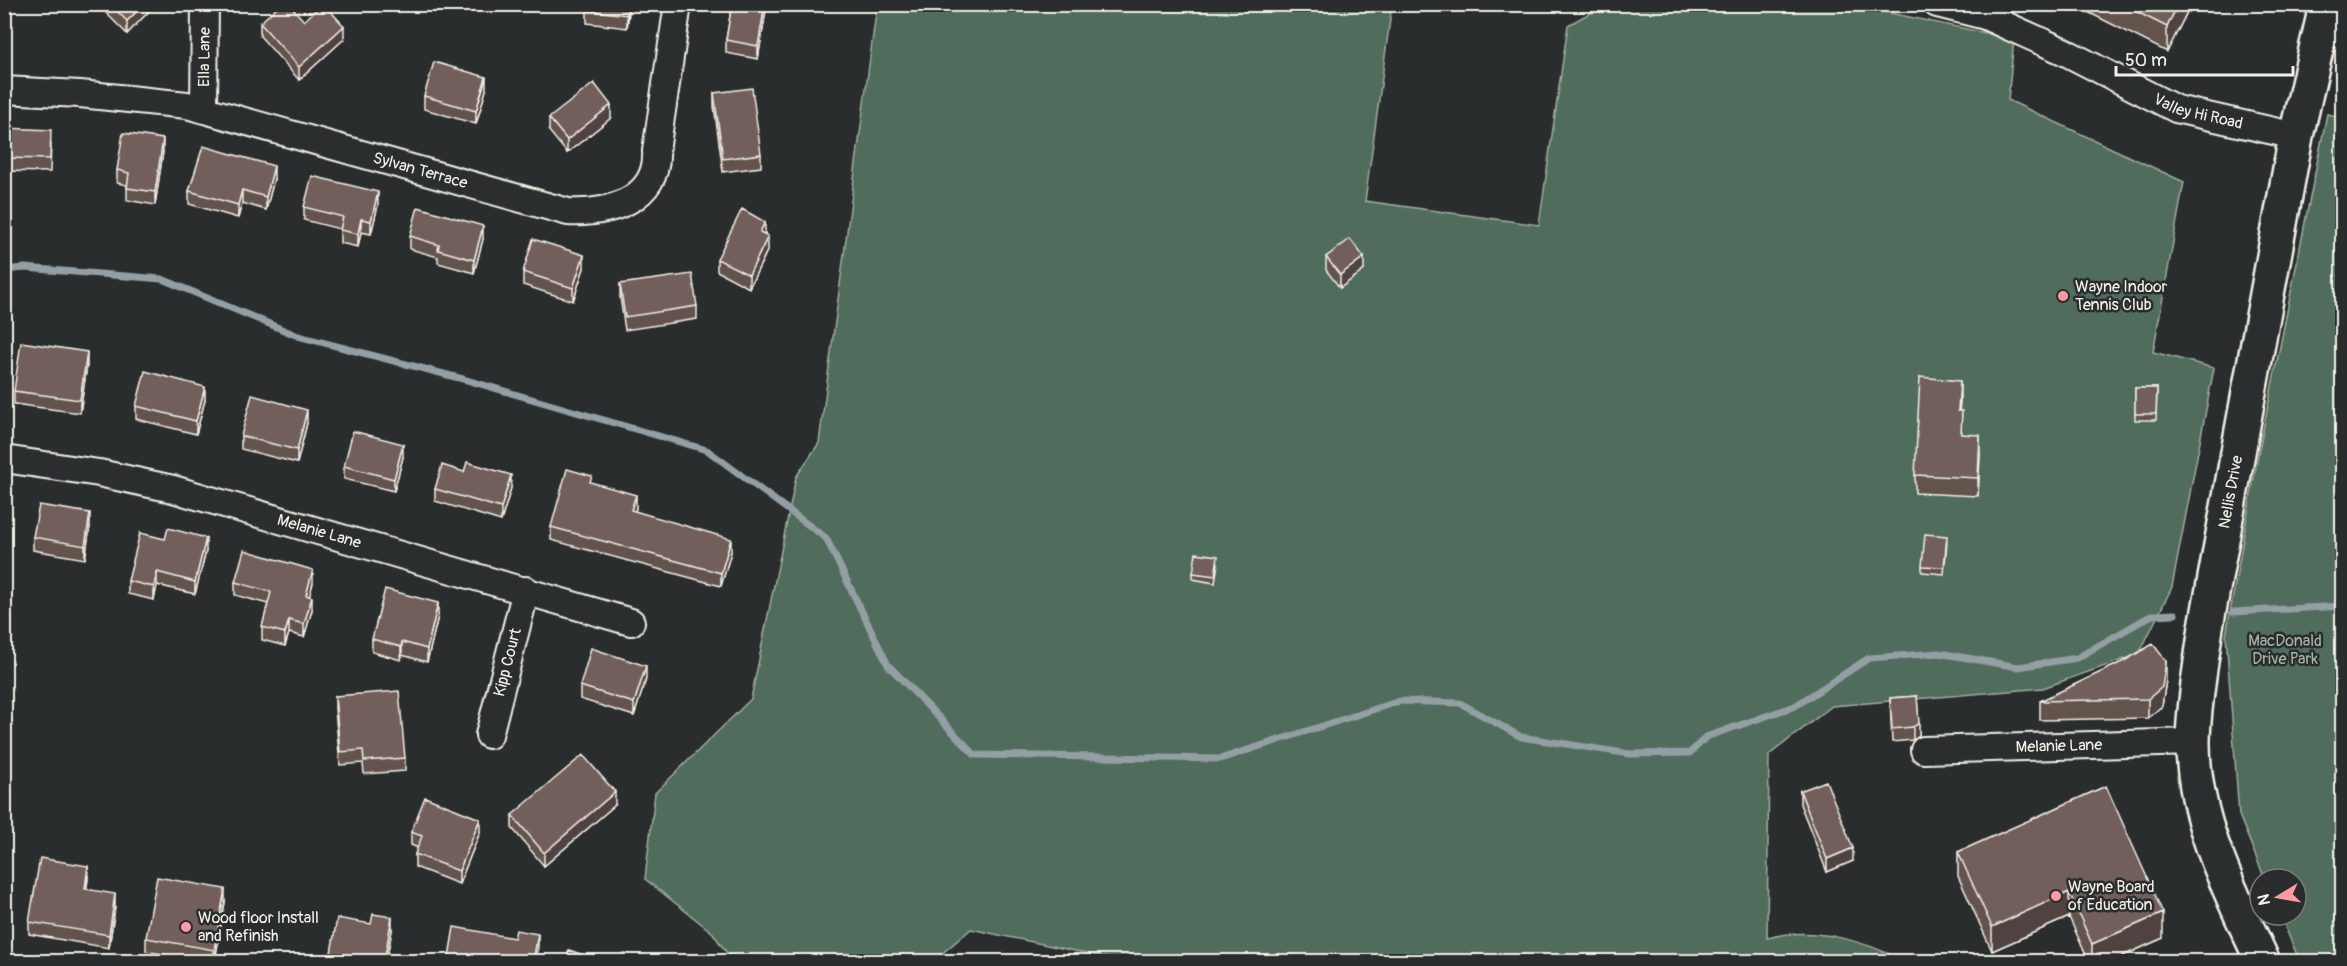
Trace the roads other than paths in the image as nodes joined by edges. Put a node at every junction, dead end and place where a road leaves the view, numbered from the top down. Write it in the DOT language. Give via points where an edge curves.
graph roads {
  1 [pos="205,4"];
  2 [pos="678,4"];
  3 [pos="1937,4"];
  4 [pos="2328,18"];
  5 [pos="4,90"];
  6 [pos="204,110"];
  7 [pos="2296,136"];
  8 [pos="4,459"];
  9 [pos="526,590"];
  10 [pos="631,622"];
  11 [pos="489,735"];
  12 [pos="2193,742"];
  13 [pos="1924,750"];
  14 [pos="2263,962"];
  1 -- 6 [label="street, Ella Lane"];
  2 -- 6 [label="street, Sylvan Terrace" via="657,162 644,188 610,209 568,212"];
  3 -- 7 [label="street, Valley Hi Road" via="1985,16 2176,109"];
  4 -- 7 [label="street, Nellis Drive"];
  5 -- 6 [label="street, Sylvan Terrace" via="91,95"];
  7 -- 12 [label="street, Nellis Drive" via="2206,627"];
  8 -- 9 [label="street, Melanie Lane" via="173,489"];
  9 -- 10 [label="street, Melanie Lane"];
  9 -- 11 [label="street, Kipp Court"];
  12 -- 13 [label="street, Melanie Lane"];
  12 -- 14 [label="street, Nellis Drive" via="2196,783 2206,824"];
}
